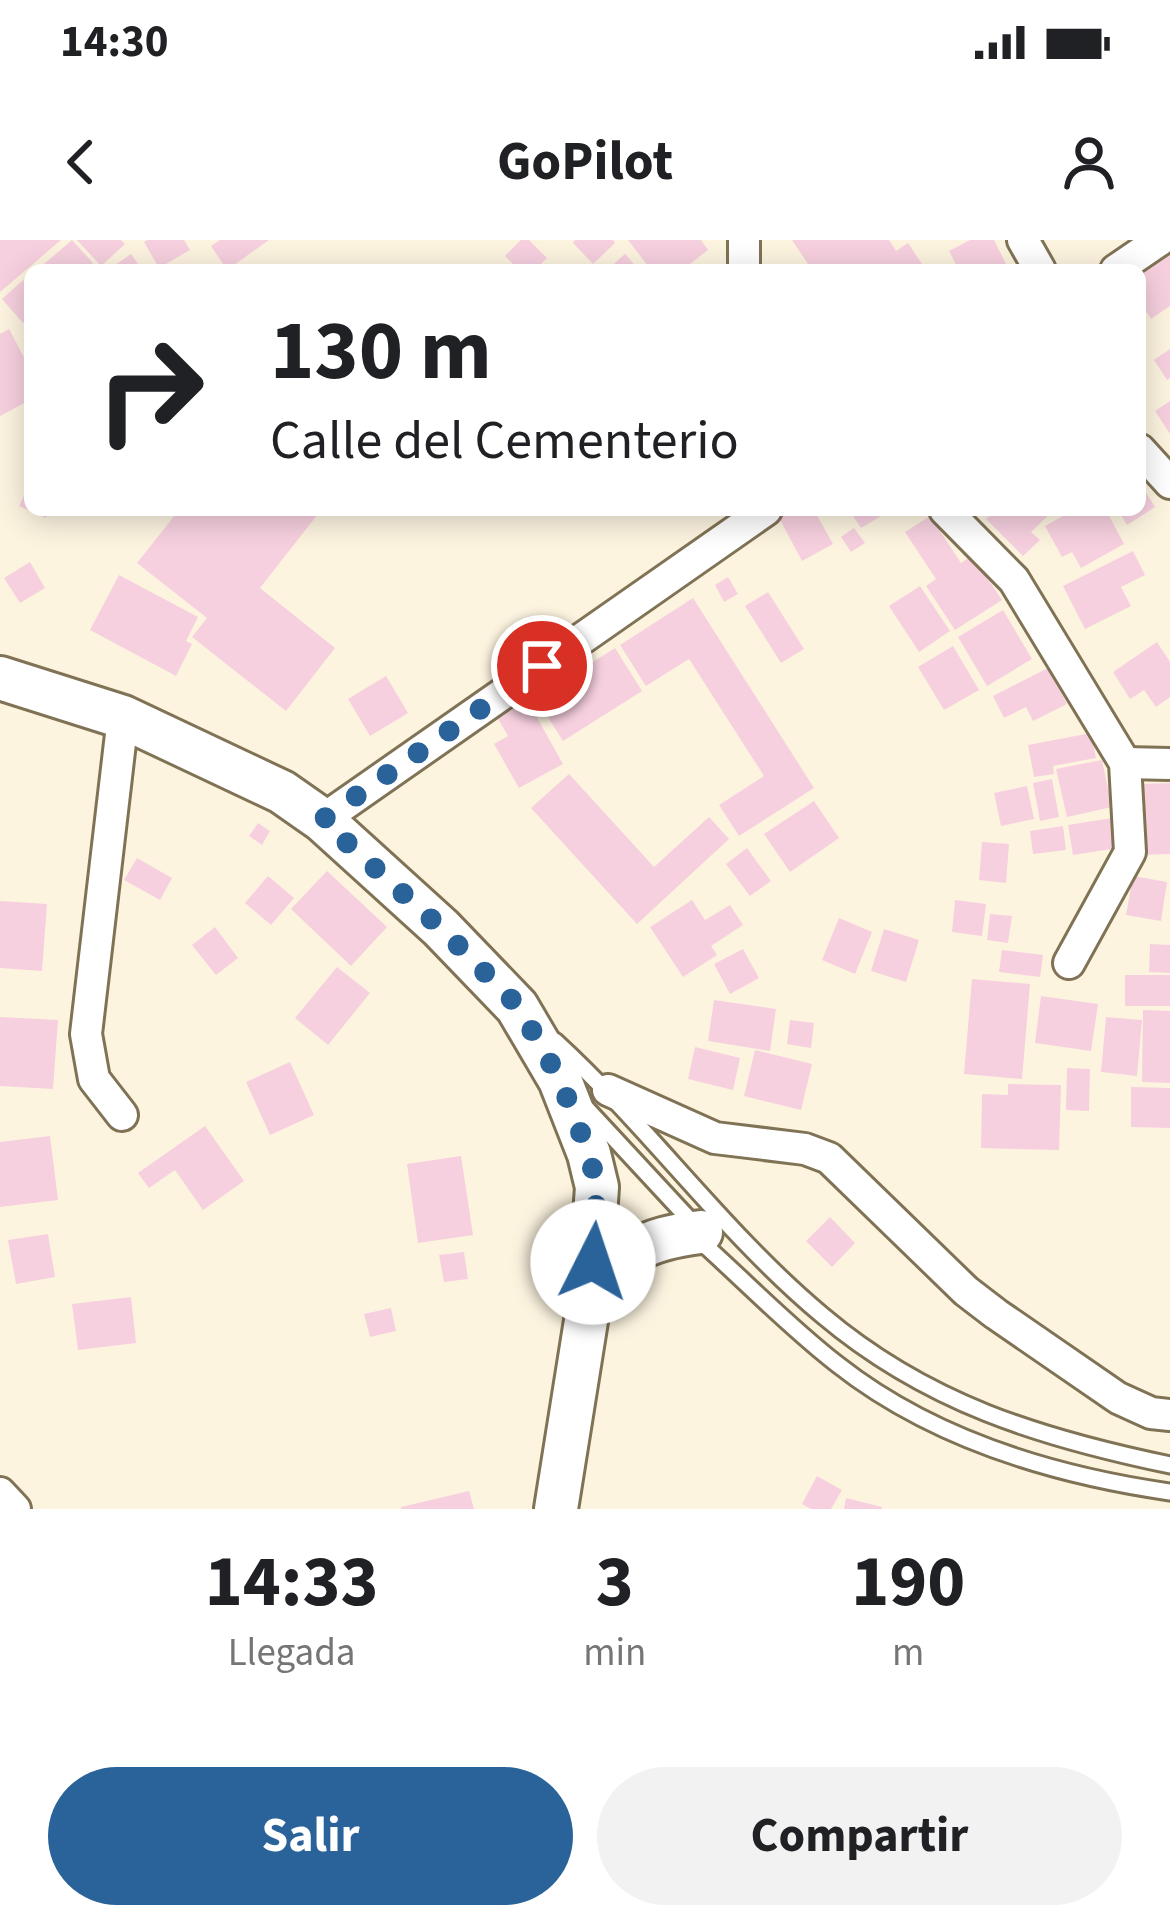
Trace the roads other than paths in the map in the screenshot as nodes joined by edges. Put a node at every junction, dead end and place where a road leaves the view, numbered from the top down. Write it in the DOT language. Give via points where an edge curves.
graph roads {
  1 [pos="1160,240"];
  2 [pos="1125,264"];
  3 [pos="1146,457"];
  4 [pos="1170,483"];
  5 [pos="750,516"];
  6 [pos="951,516"];
  7 [pos="0,678"];
  8 [pos="123,718"];
  9 [pos="1125,763"];
  10 [pos="1170,764"];
  11 [pos="322,820"];
  12 [pos="1069,963"];
  13 [pos="518,1006"];
  14 [pos="560,1080"];
  15 [pos="608,1090"];
  16 [pos="122,1115"];
  17 [pos="701,1232"];
  18 [pos="589,1302"];
  19 [pos="1170,1414"];
  20 [pos="569,1440"];
  21 [pos="1170,1465"];
  22 [pos="1170,1492"];
  23 [pos="0,1493"];
  24 [pos="15,1509"];
  25 [pos="556,1509"];
  26 [pos="586,1509"];
  1 -- 2 [label="street"];
  3 -- 4 [label="street"];
  5 -- 11 [label="street"];
  6 -- 9 [label="street" via="1014,580"];
  7 -- 8 [label="main road"];
  8 -- 11 [label="main road" via="282,792"];
  8 -- 16 [label="street" via="86,1034 94,1079"];
  9 -- 10 [label="street"];
  9 -- 12 [label="street" via="1130,852"];
  11 -- 13 [label="main road"];
  13 -- 14 [label="main road"];
  13 -- 15 [label="lane"];
  14 -- 17 [label="lane"];
  14 -- 18 [label="main road" via="597,1187"];
  15 -- 19 [label="street" via="715,1138 829,1158 981,1303 1118,1398"];
  15 -- 21 [label="lane" via="722,1219 823,1316 898,1368 1057,1441"];
  17 -- 18 [label="main road" via="663,1237 623,1258"];
  17 -- 22 [label="lane" via="699,1240 835,1363 883,1396 1003,1453 1090,1480"];
  18 -- 20 [label="main road"];
  20 -- 25 [label="main road"];
  20 -- 26 [label="main road"];
  23 -- 24 [label="street"];
}
